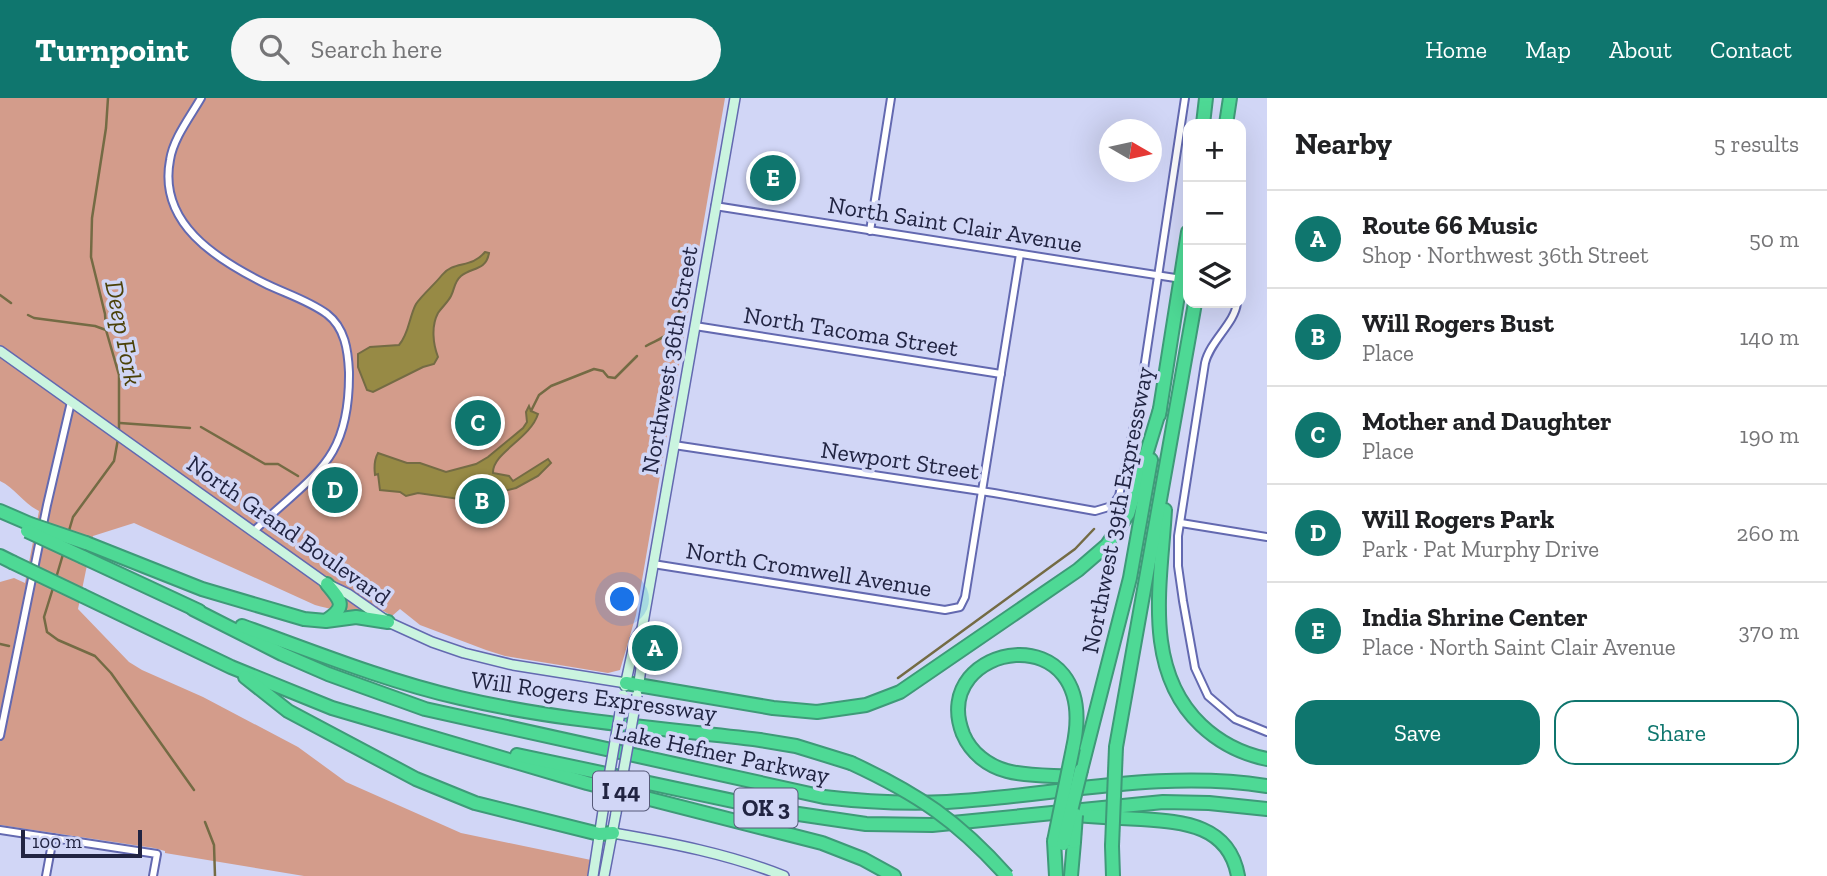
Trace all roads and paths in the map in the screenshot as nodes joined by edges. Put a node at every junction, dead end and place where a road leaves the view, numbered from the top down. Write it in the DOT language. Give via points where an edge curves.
graph roads {
  1 [pos="201,98"];
  2 [pos="735,98"];
  3 [pos="891,98"];
  4 [pos="1185,98"];
  5 [pos="1206,98"];
  6 [pos="1230,98"];
  7 [pos="1204,119"];
  8 [pos="1227,119"];
  9 [pos="715,206"];
  10 [pos="870,231"];
  11 [pos="1020,254"];
  12 [pos="1158,276"];
  13 [pos="1183,280"];
  14 [pos="1183,285"];
  15 [pos="1194,308"];
  16 [pos="1236,308"];
  17 [pos="695,326"];
  18 [pos="0,351"];
  19 [pos="1001,374"];
  20 [pos="71,401"];
  21 [pos="1160,409"];
  22 [pos="674,446"];
  23 [pos="1167,461"];
  24 [pos="983,492"];
  25 [pos="0,511"];
  26 [pos="0,518"];
  27 [pos="1181,523"];
  28 [pos="28,527"];
  29 [pos="254,531"];
  30 [pos="1267,537"];
  31 [pos="6,559"];
  32 [pos="653,565"];
  33 [pos="327,584"];
  34 [pos="193,609"];
  35 [pos="326,621"];
  36 [pos="388,622"];
  37 [pos="230,667"];
  38 [pos="631,690"];
  39 [pos="1267,732"];
  40 [pos="0,736"];
  41 [pos="448,742"];
  42 [pos="1267,759"];
  43 [pos="1129,782"];
  44 [pos="1267,786"];
  45 [pos="1267,809"];
  46 [pos="1044,813"];
  47 [pos="0,830"];
  48 [pos="613,833"];
  49 [pos="599,834"];
  50 [pos="53,838"];
  51 [pos="1063,842"];
  52 [pos="46,876"];
  53 [pos="153,876"];
  54 [pos="593,876"];
  55 [pos="604,876"];
  56 [pos="784,876"];
  57 [pos="894,876"];
  58 [pos="1007,876"];
  59 [pos="1057,876"];
  60 [pos="1071,876"];
  61 [pos="1113,876"];
  62 [pos="1238,876"];
  1 -- 29 [label="street" via="170,158 170,192 183,222 198,242 222,260 331,317 348,352 348,399 339,443 312,479"];
  2 -- 9 [label="main road, Northwest 36th Street"];
  3 -- 10 [label="street"];
  4 -- 12 [label="street"];
  5 -- 7 [label="highway"];
  6 -- 8 [label="highway"];
  9 -- 10 [label="street, North Saint Clair Avenue"];
  9 -- 17 [label="main road, Northwest 36th Street"];
  10 -- 11 [label="street, North Saint Clair Avenue"];
  11 -- 12 [label="street, North Saint Clair Avenue"];
  11 -- 19 [label="street"];
  12 -- 13 [label="street, North Saint Clair Avenue"];
  12 -- 24 [label="street, Newport Street" via="1139,402 1117,501 1109,509 1095,511"];
  14 -- 21 [label="highway, Northwest 39th Expressway"];
  15 -- 23 [label="highway, Northwest 39th Expressway"];
  16 -- 27 [label="street" via="1205,363"];
  17 -- 19 [label="street, North Tacoma Street"];
  17 -- 22 [label="main road, Northwest 36th Street"];
  18 -- 20 [label="main road, North Grand Boulevard"];
  19 -- 24 [label="street"];
  20 -- 29 [label="main road, North Grand Boulevard"];
  20 -- 40 [label="street"];
  21 -- 38 [label="highway" via="1128,514 1107,545 1078,570 900,692 854,709 817,712"];
  21 -- 51 [label="highway, Northwest 39th Expressway, bridge" via="1130,578"];
  22 -- 24 [label="street, Newport Street"];
  22 -- 32 [label="main road, Northwest 36th Street"];
  23 -- 42 [label="highway" via="1159,610 1168,675 1185,708 1207,731 1231,747"];
  23 -- 61 [label="highway, Northwest 39th Expressway, bridge" via="1116,747"];
  24 -- 32 [label="street, North Cromwell Avenue" via="965,597 958,608 945,610"];
  25 -- 28 [label="highway"];
  26 -- 28 [label="highway, Will Rogers Expressway"];
  27 -- 30 [label="street"];
  27 -- 39 [label="street" via="1178,566 1195,668 1208,696 1234,719"];
  28 -- 34 [label="highway, Will Rogers Expressway, bridge"];
  28 -- 35 [label="highway, bridge" via="86,543 213,593 304,620"];
  29 -- 33 [label="main road, North Grand Boulevard"];
  31 -- 37 [label="highway, I 44, bridge"];
  32 -- 38 [label="main road, Northwest 36th Street" via="642,629 645,641"];
  33 -- 35 [label="highway" via="340,605"];
  33 -- 36 [label="main road, North Grand Boulevard"];
  34 -- 43 [label="highway, Lake Hefner Parkway / OK 3" via="305,664 425,709 824,797 883,803 946,802"];
  34 -- 58 [label="highway, Will Rogers Expressway, bridge" via="387,678 460,698 529,712 760,740 851,763 909,791 941,813 981,846"];
  35 -- 36 [label="highway" via="356,617"];
  36 -- 38 [label="main road, North Grand Boulevard" via="481,658"];
  37 -- 41 [label="highway, I 44" via="332,708"];
  37 -- 49 [label="highway" via="288,711 416,779 497,809"];
  38 -- 48 [label="main road, Northwest 36th Street, bridge"];
  38 -- 49 [label="main road, Northwest 36th Street, bridge"];
  41 -- 46 [label="highway, Lake Hefner Parkway / OK 3" via="833,820 932,825"];
  41 -- 57 [label="highway, I 44" via="808,839 844,850"];
  43 -- 44 [label="highway, Lake Hefner Parkway / OK 3"];
  43 -- 51 [label="highway, bridge" via="1019,773 988,763 970,747 960,726 960,702 969,680 986,663 1008,655 1031,656 1054,666 1074,697 1076,726 1073,748"];
  45 -- 46 [label="highway, Lake Hefner Parkway / OK 3" via="1163,802"];
  46 -- 62 [label="highway" via="1192,825 1213,834 1227,848"];
  47 -- 50 [label="street"];
  48 -- 49 [label="highway"];
  48 -- 55 [label="main road, Northwest 36th Street"];
  48 -- 56 [label="main road" via="705,850"];
  49 -- 54 [label="main road, Northwest 36th Street"];
  50 -- 52 [label="street"];
  50 -- 53 [label="street" via="157,854"];
  51 -- 59 [label="highway"];
  51 -- 60 [label="highway"];
}
